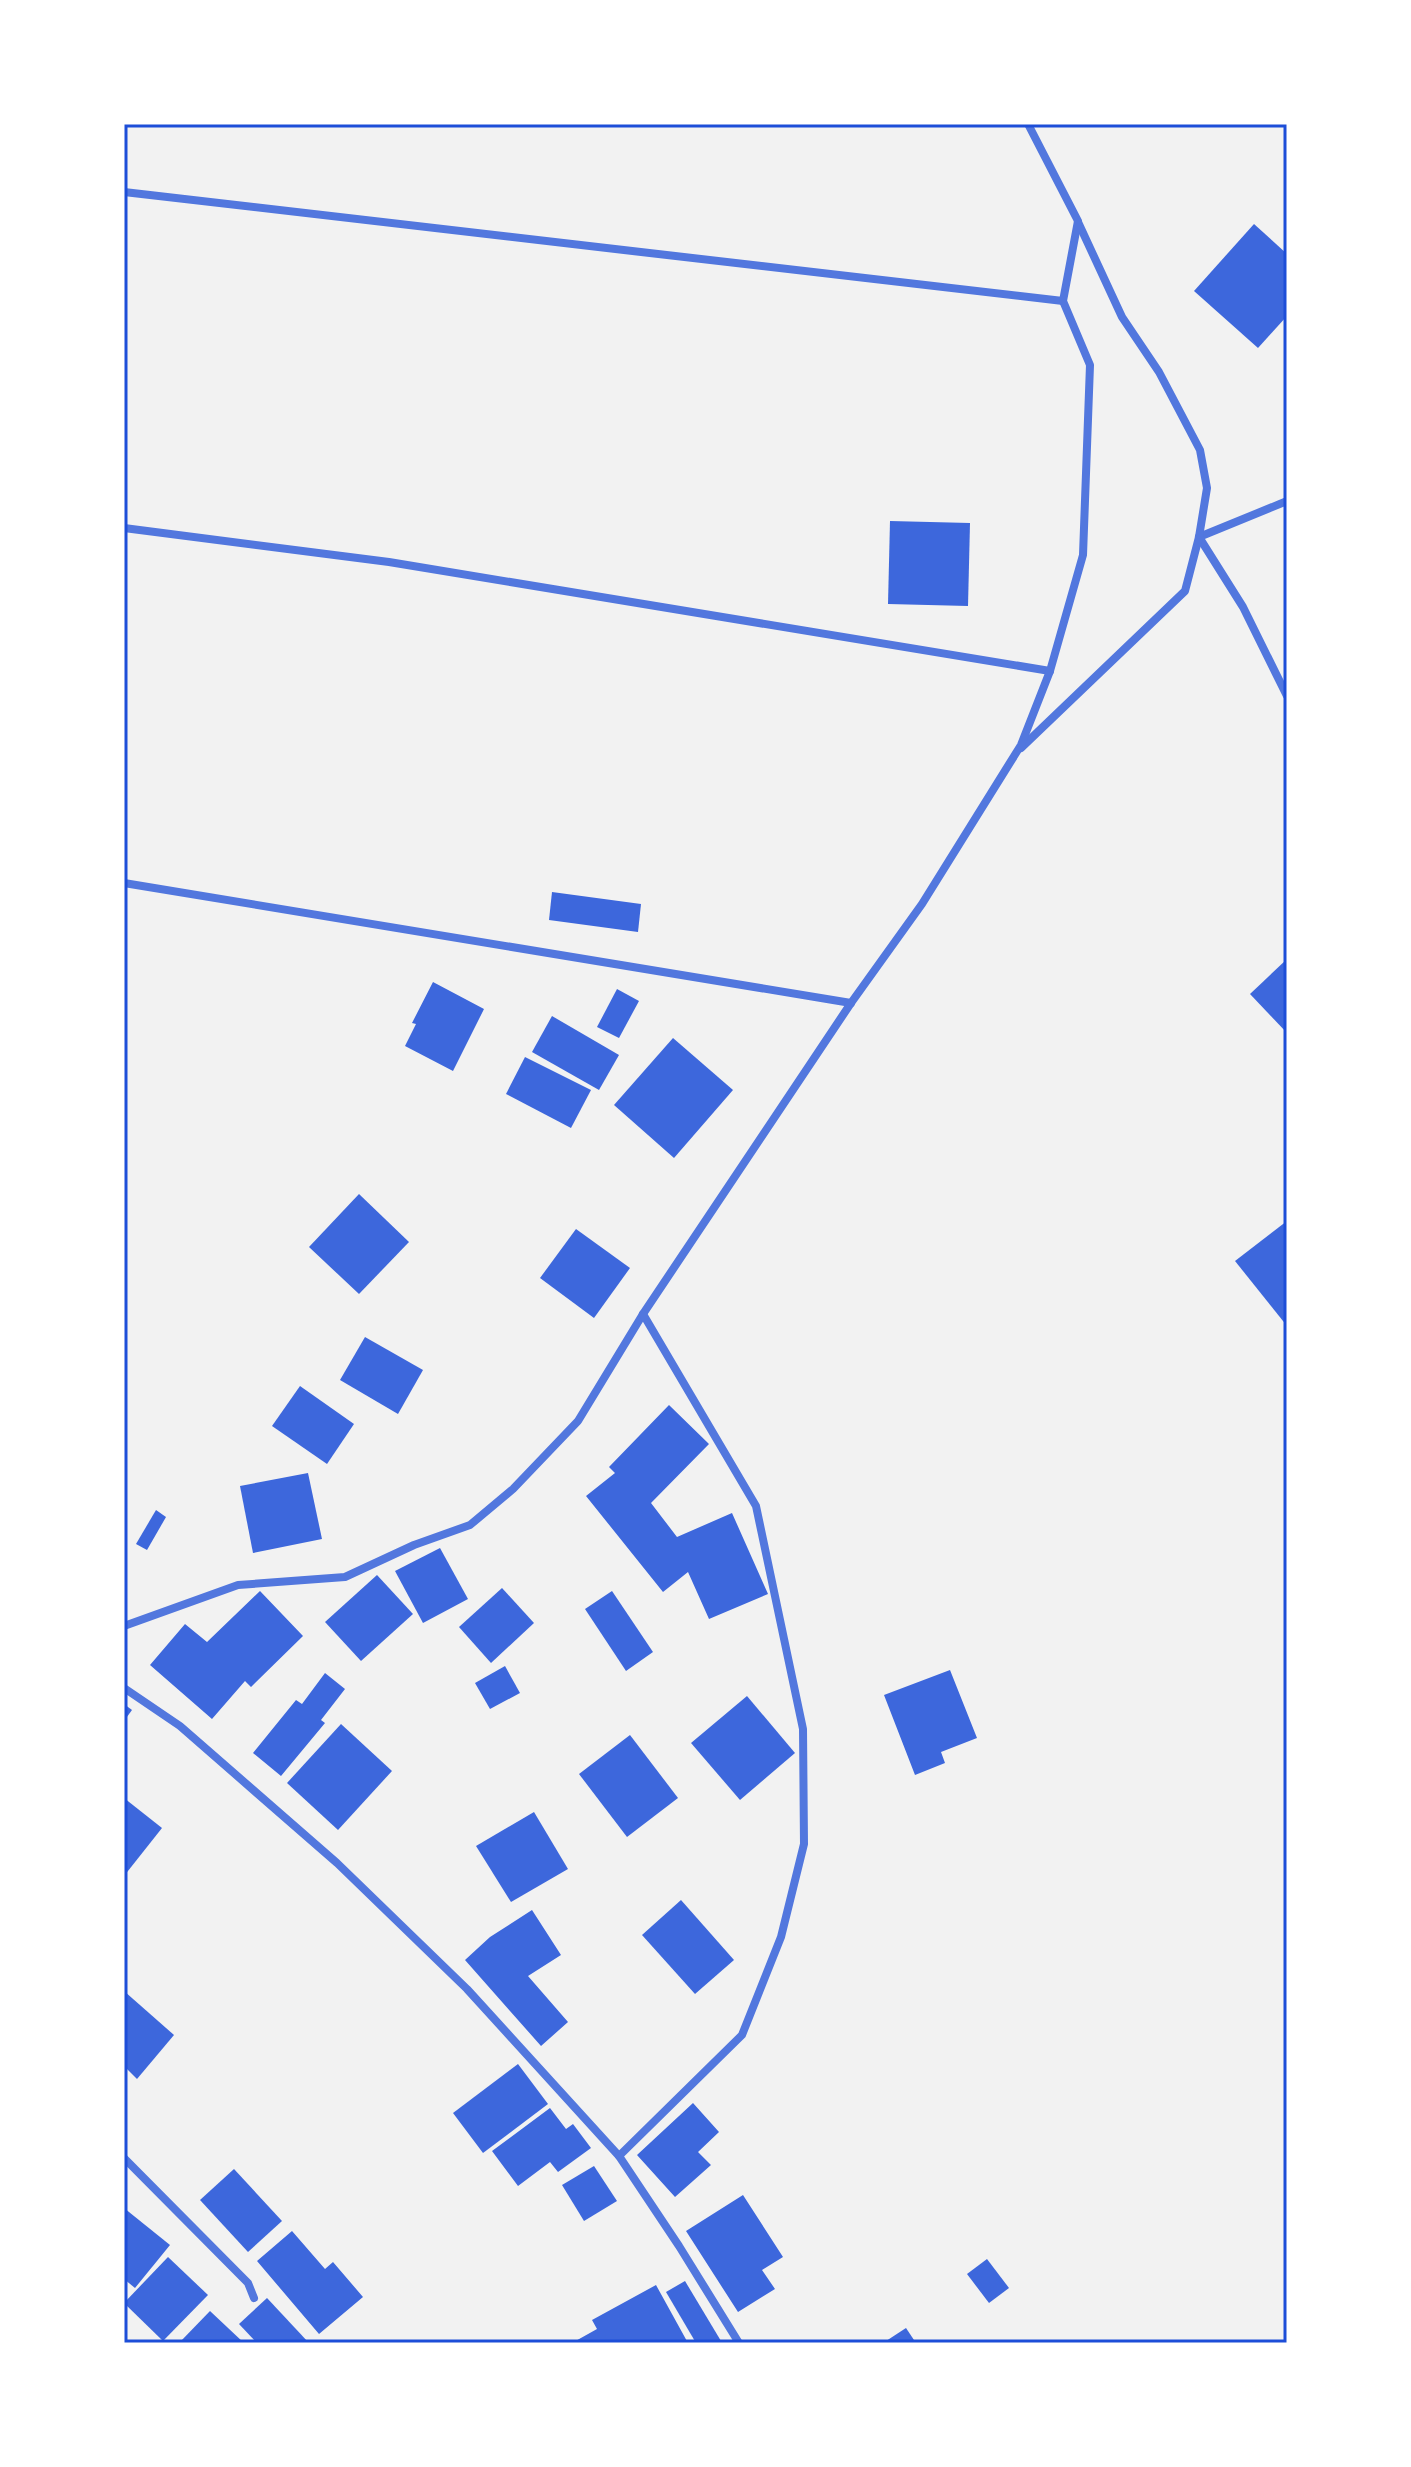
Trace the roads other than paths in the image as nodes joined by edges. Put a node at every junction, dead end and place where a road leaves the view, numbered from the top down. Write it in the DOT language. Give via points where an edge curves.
graph roads {
  1 [pos="1028,124"];
  2 [pos="124,192"];
  3 [pos="1078,221"];
  4 [pos="1063,301"];
  5 [pos="1287,501"];
  6 [pos="124,528"];
  7 [pos="1199,537"];
  8 [pos="1050,671"];
  9 [pos="1287,696"];
  10 [pos="1014,756"];
  11 [pos="124,883"];
  12 [pos="851,1003"];
  13 [pos="643,1314"];
  14 [pos="124,1626"];
  15 [pos="124,1688"];
  16 [pos="619,2156"];
  17 [pos="124,2158"];
  18 [pos="254,2298"];
  19 [pos="739,2343"];
  1 -- 3 [label="street"];
  2 -- 4 [label="street"];
  3 -- 4 [label="street"];
  3 -- 7 [label="street" via="1122,317 1159,372 1200,450 1207,488"];
  4 -- 8 [label="street" via="1090,365 1089,397 1083,555"];
  5 -- 7 [label="street"];
  6 -- 8 [label="street" via="389,562"];
  7 -- 9 [label="street" via="1243,607"];
  7 -- 10 [label="street" via="1185,591"];
  8 -- 10 [label="street"];
  10 -- 12 [label="street" via="922,904"];
  11 -- 12 [label="street"];
  12 -- 13 [label="street"];
  13 -- 14 [label="street" via="578,1421 470,1525 345,1577 238,1585"];
  13 -- 16 [label="street" via="756,1506 803,1729 804,1844 781,1937 742,2035"];
  15 -- 16 [label="street" via="180,1726 337,1863 467,1989"];
  16 -- 19 [label="street"];
  17 -- 18 [label="street" via="248,2283"];
}
